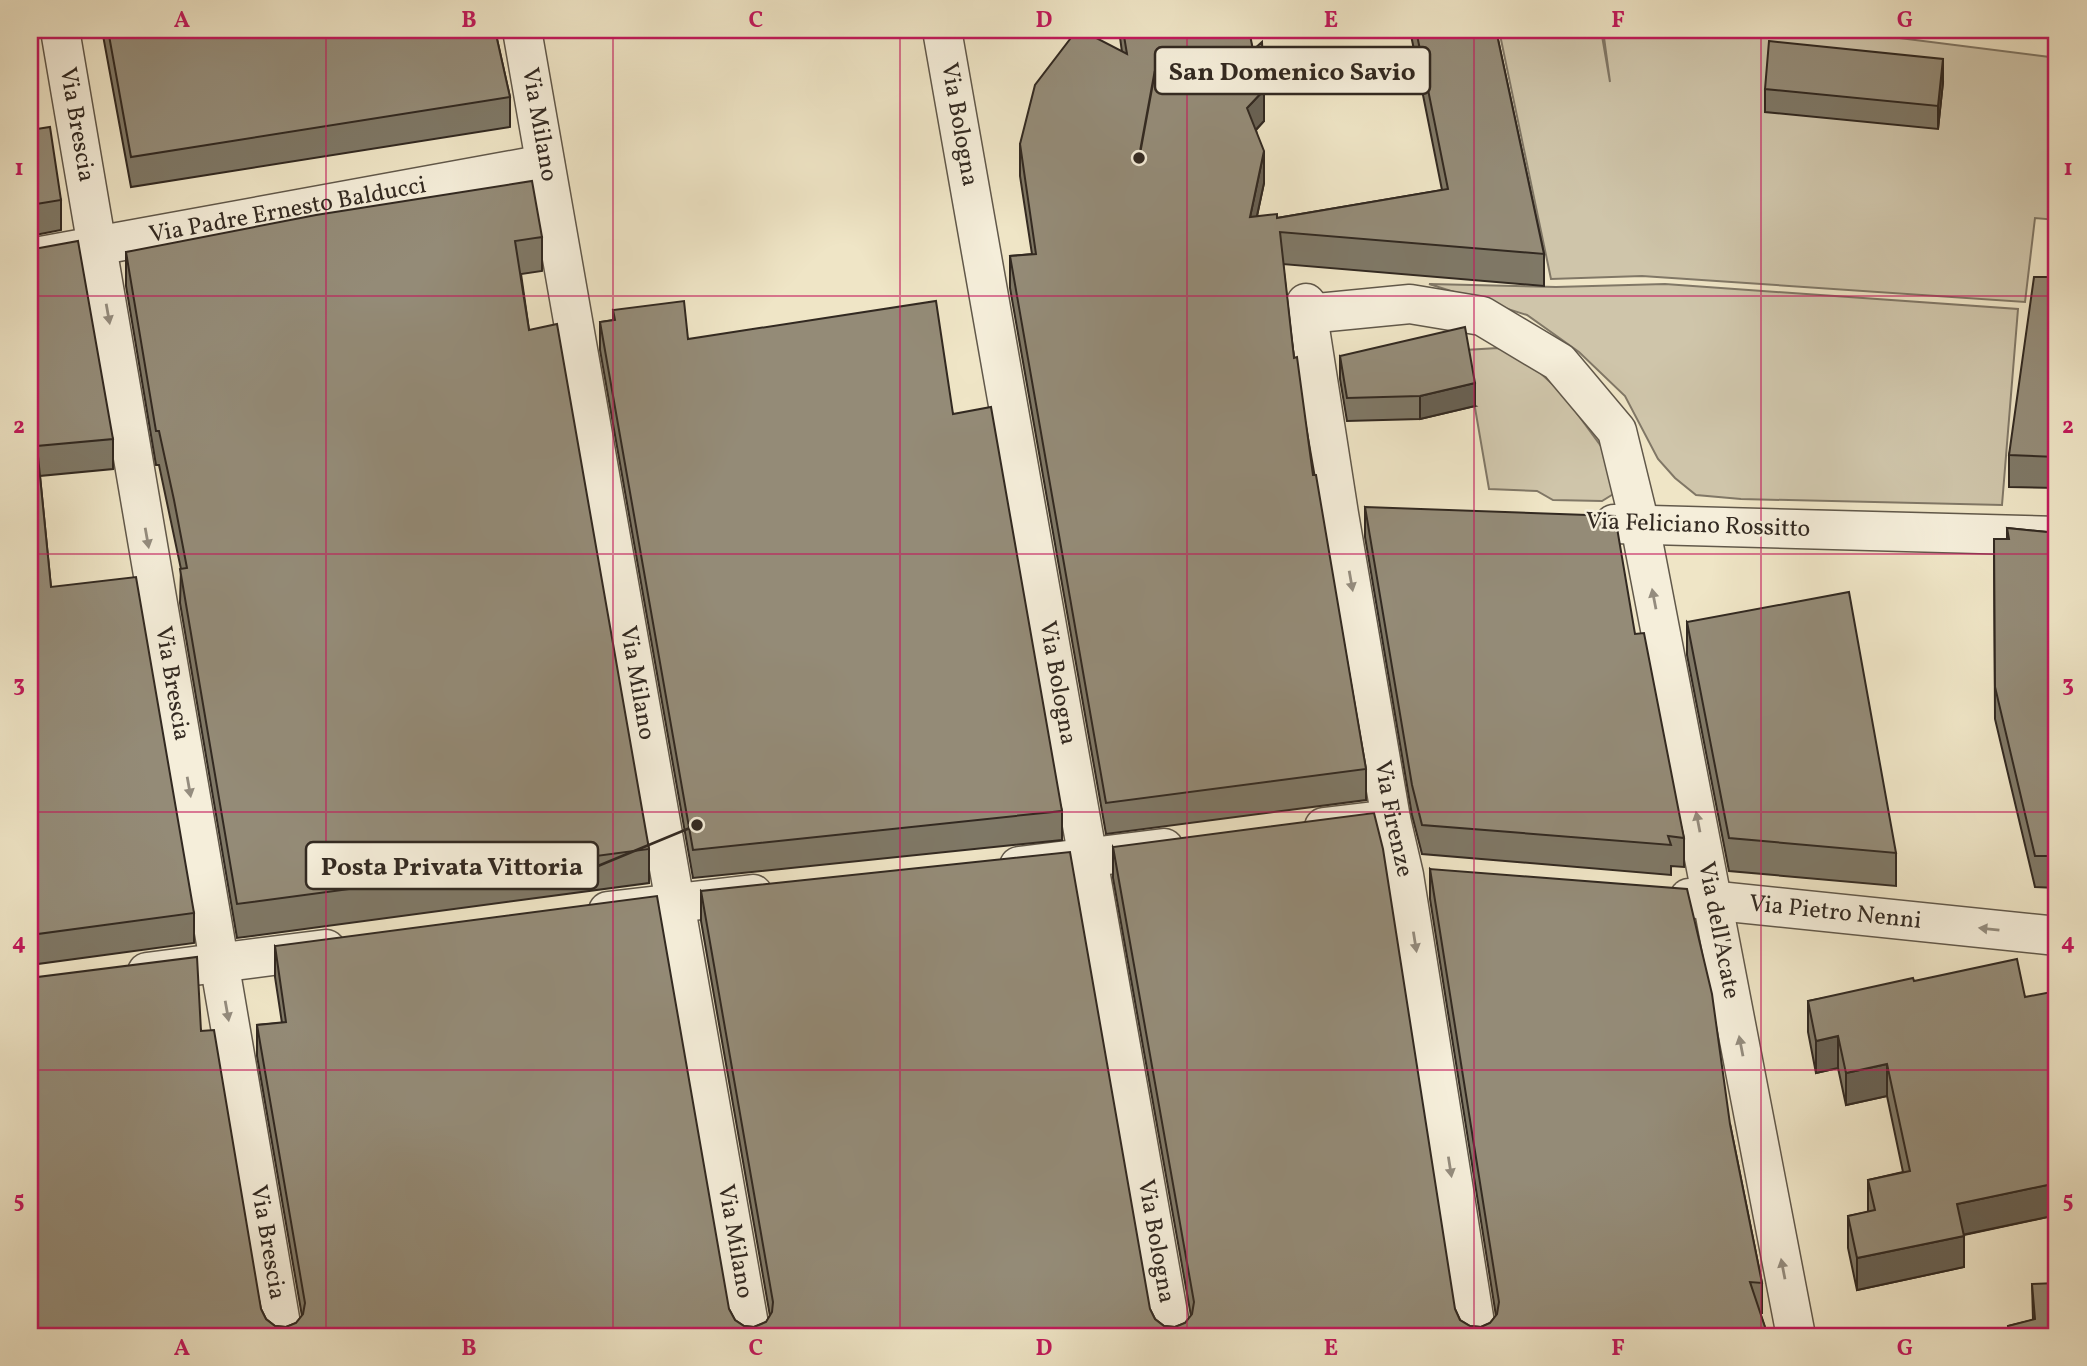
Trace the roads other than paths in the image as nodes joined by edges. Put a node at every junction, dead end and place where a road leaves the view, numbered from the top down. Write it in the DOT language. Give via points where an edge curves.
graph roads {
  1 [pos="60,30"];
  2 [pos="522,30"];
  3 [pos="942,30"];
  4 [pos="545,163"];
  5 [pos="97,247"];
  6 [pos="30,258"];
  7 [pos="1306,308"];
  8 [pos="1339,514"];
  9 [pos="1380,515"];
  10 [pos="1585,523"];
  11 [pos="1640,525"];
  12 [pos="2057,536"];
  13 [pos="1391,818"];
  14 [pos="1294,831"];
  15 [pos="1198,844"];
  16 [pos="1087,859"];
  17 [pos="991,869"];
  18 [pos="1404,875"];
  19 [pos="1444,878"];
  20 [pos="785,891"];
  21 [pos="1659,895"];
  22 [pos="1713,900"];
  23 [pos="675,902"];
  24 [pos="579,915"];
  25 [pos="2057,936"];
  26 [pos="357,945"];
  27 [pos="219,963"];
  28 [pos="111,977"];
  29 [pos="283,1336"];
  30 [pos="751,1336"];
  31 [pos="1172,1336"];
  32 [pos="1477,1336"];
  33 [pos="1796,1336"];
  1 -- 5 [label="street, Via Brescia"];
  2 -- 4 [label="street, Via Milano"];
  3 -- 16 [label="street, Via Bologna"];
  4 -- 5 [label="street, Via Padre Ernesto Balducci"];
  4 -- 23 [label="street, Via Milano"];
  5 -- 6 [label="street, Via Padre Ernesto Balducci"];
  5 -- 27 [label="street, Via Brescia, one-way"];
  7 -- 8 [label="street, Via Firenze"];
  7 -- 11 [label="street, Via dell'Acate" via="1409,304 1482,316 1559,362 1617,431"];
  8 -- 9 [label="street"];
  8 -- 13 [label="street, Via Firenze, one-way"];
  10 -- 11 [label="street, Via Feliciano Rossitto"];
  11 -- 12 [label="street, Via Feliciano Rossitto"];
  22 -- 11 [label="street, Via dell'Acate, one-way"];
  13 -- 14 [label="street"];
  13 -- 18 [label="street, Via Firenze"];
  15 -- 16 [label="street"];
  16 -- 17 [label="street"];
  16 -- 31 [label="street, Via Bologna"];
  18 -- 19 [label="street"];
  18 -- 32 [label="street, Via Firenze, one-way"];
  20 -- 23 [label="street"];
  21 -- 22 [label="street, Via Pietro Nenni"];
  25 -- 22 [label="street, Via Pietro Nenni, one-way"];
  33 -- 22 [label="street, Via dell'Acate, one-way"];
  23 -- 24 [label="street"];
  23 -- 30 [label="street, Via Milano"];
  26 -- 27 [label="street"];
  27 -- 28 [label="street"];
  27 -- 29 [label="street, Via Brescia, one-way"];
}
